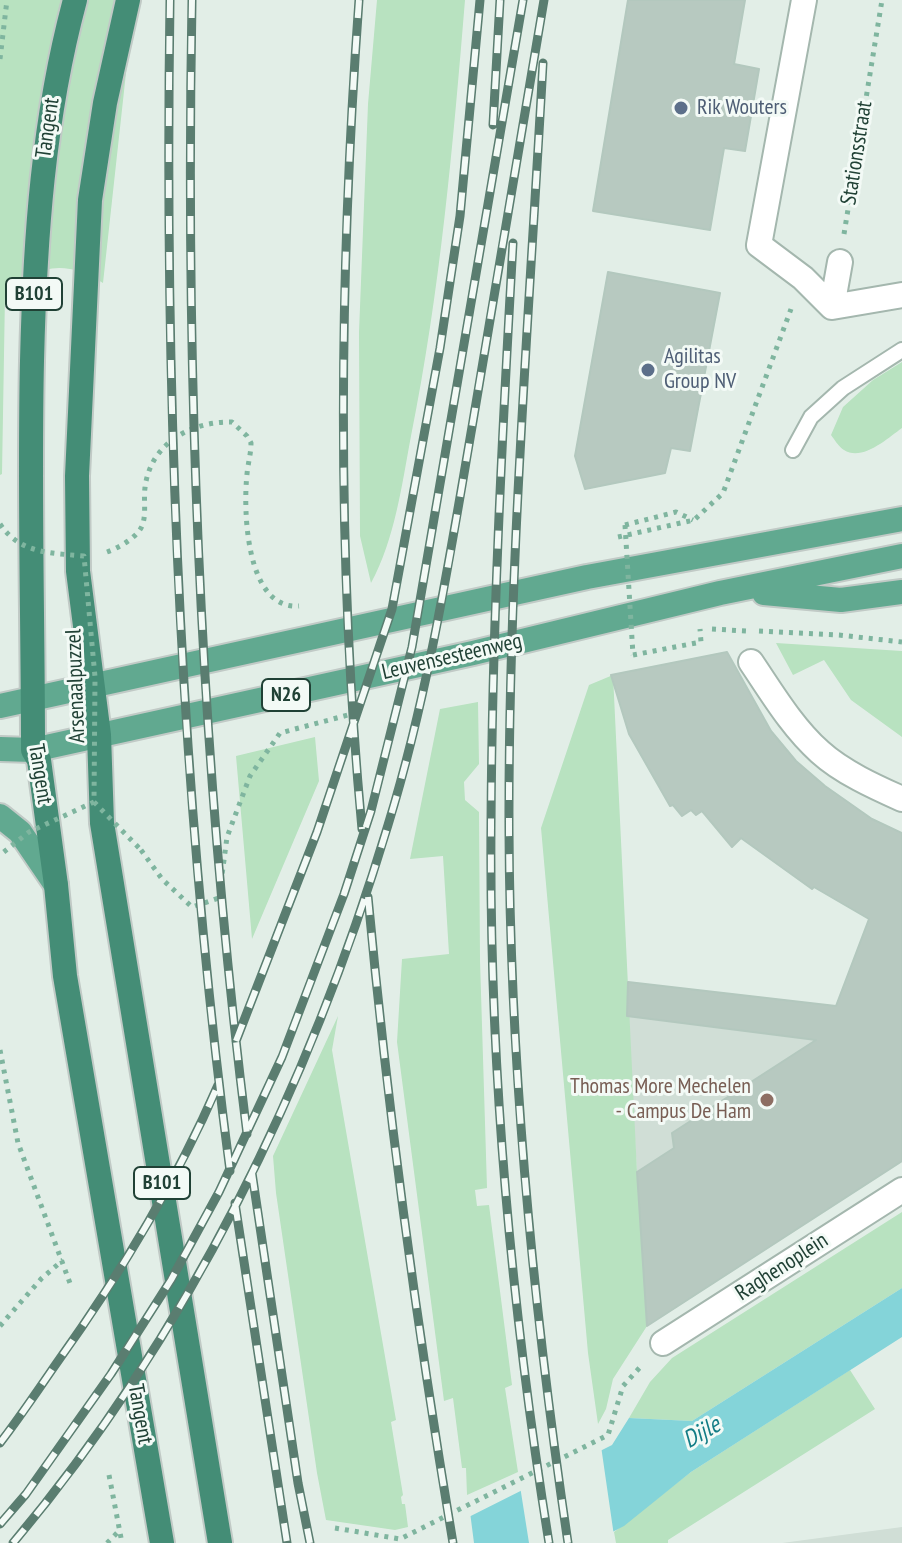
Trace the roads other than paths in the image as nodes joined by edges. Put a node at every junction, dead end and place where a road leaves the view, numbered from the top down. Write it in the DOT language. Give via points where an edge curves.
graph roads {
  1 [pos="75,0"];
  2 [pos="128,0"];
  3 [pos="804,0"];
  4 [pos="840,262"];
  5 [pos="902,295"];
  6 [pos="832,307"];
  7 [pos="902,350"];
  8 [pos="793,450"];
  9 [pos="902,519"];
  10 [pos="902,556"];
  11 [pos="738,590"];
  12 [pos="902,592"];
  13 [pos="751,662"];
  14 [pos="92,685"];
  15 [pos="33,698"];
  16 [pos="0,706"];
  17 [pos="99,735"];
  18 [pos="0,749"];
  19 [pos="33,750"];
  20 [pos="902,799"];
  21 [pos="0,816"];
  22 [pos="56,885"];
  23 [pos="902,1190"];
  24 [pos="663,1343"];
  25 [pos="162,1543"];
  26 [pos="220,1543"];
  1 -- 15 [label="highway, Tangent / B101" via="51,98 36,244 29,476"];
  2 -- 14 [label="highway, B101" via="90,200 77,476 78,571"];
  3 -- 6 [label="street" via="759,245"];
  4 -- 6 [label="street"];
  5 -- 6 [label="street"];
  7 -- 8 [label="lane" via="843,388 811,417"];
  9 -- 14 [label="main road, N26" via="587,577"];
  10 -- 11 [label="main road, Leuvensesteenweg / N26"];
  11 -- 12 [label="main road" via="841,600"];
  11 -- 17 [label="main road, Leuvensesteenweg / N26"];
  13 -- 20 [label="street" via="821,753"];
  14 -- 15 [label="main road, N26"];
  14 -- 17 [label="highway, B101"];
  15 -- 16 [label="main road, N26"];
  15 -- 19 [label="highway, Tangent / B101"];
  17 -- 19 [label="main road, Leuvensesteenweg / N26"];
  17 -- 26 [label="highway, B101" via="102,823"];
  18 -- 19 [label="main road, Leuvensesteenweg / N26"];
  19 -- 22 [label="highway, Tangent / B101" via="39,760"];
  21 -- 22 [label="main road" via="20,832"];
  22 -- 25 [label="highway, Tangent / B101" via="65,976"];
  23 -- 24 [label="street, Raghenoplein"];
}
